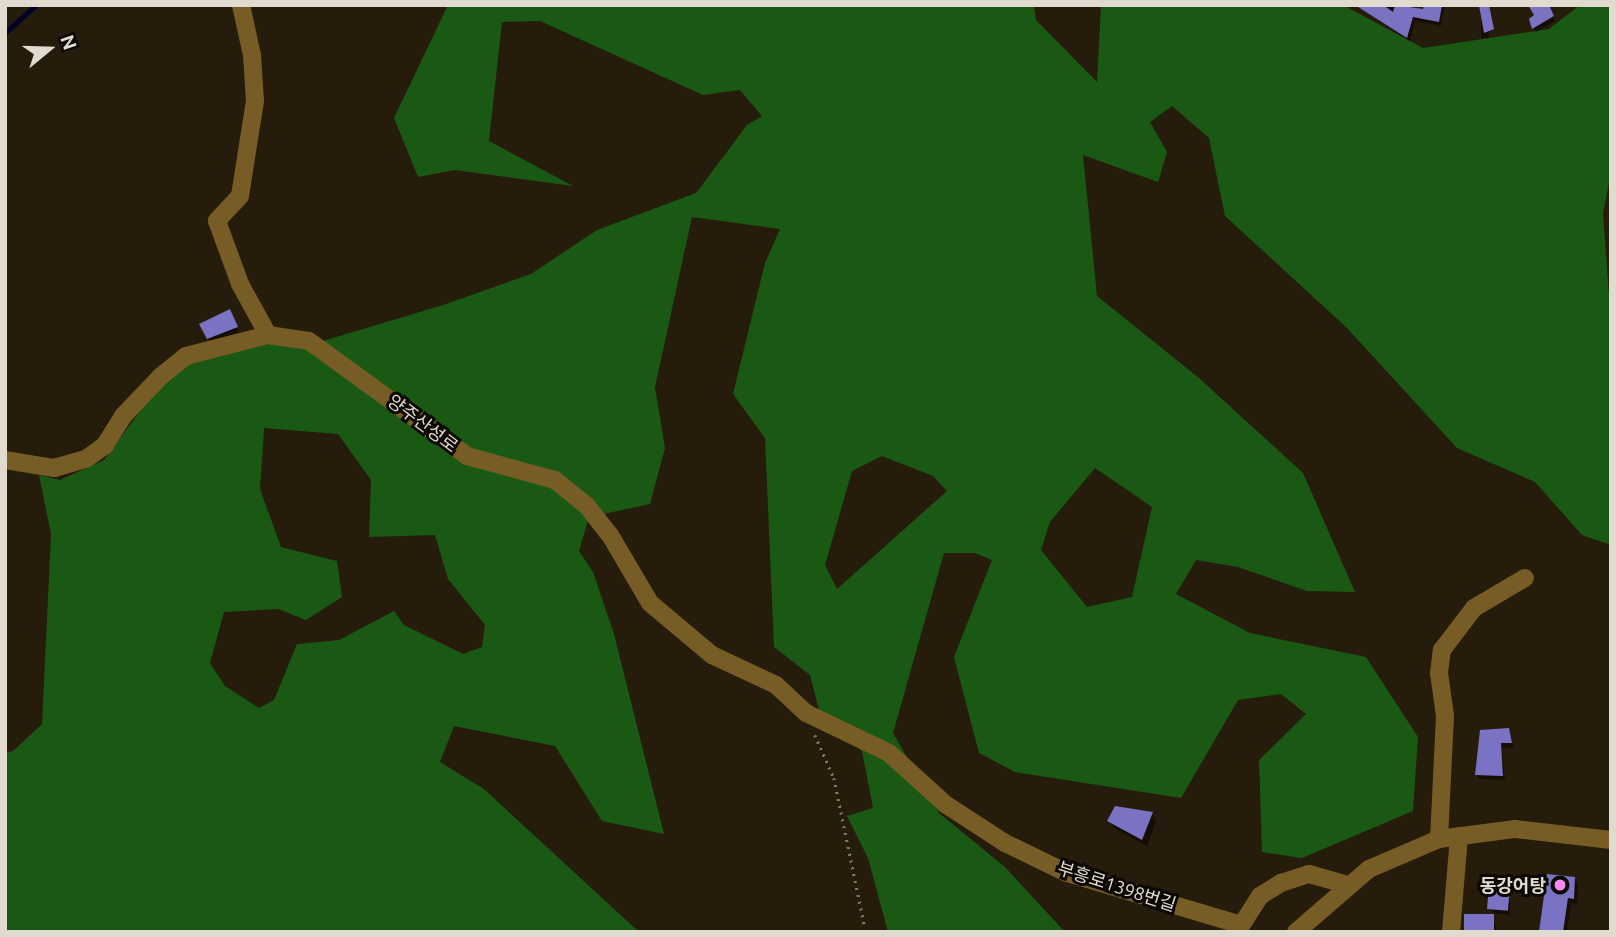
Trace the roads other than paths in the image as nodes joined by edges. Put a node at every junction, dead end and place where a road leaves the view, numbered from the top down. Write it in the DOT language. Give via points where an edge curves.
graph roads {
  1 [pos="241,5"];
  2 [pos="268,335"];
  3 [pos="5,460"];
  4 [pos="610,535"];
  5 [pos="1525,578"];
  6 [pos="1459,836"];
  7 [pos="1439,839"];
  8 [pos="1611,840"];
  9 [pos="1348,885"];
  10 [pos="1238,928"];
  11 [pos="1296,932"];
  12 [pos="1451,932"];
  1 -- 2 [label="street" via="252,55 254,101 240,196 217,221 240,284"];
  2 -- 3 [label="street, 양주산성로" via="186,356 160,377 123,416 105,445 86,459 54,468"];
  2 -- 4 [label="street, 양주산성로" via="309,341 467,456 555,480 587,506"];
  4 -- 10 [label="street, 부흥로1398번길" via="650,603 712,655 776,685 806,713 889,753 945,804 1005,843 1067,873"];
  5 -- 7 [label="street" via="1474,608 1442,650 1439,673 1445,728"];
  6 -- 7 [label="street"];
  6 -- 8 [label="street" via="1515,829"];
  6 -- 12 [label="street"];
  7 -- 9 [label="street" via="1388,859"];
  9 -- 10 [label="street" via="1309,874 1281,883 1260,896"];
  9 -- 11 [label="street"];
}
